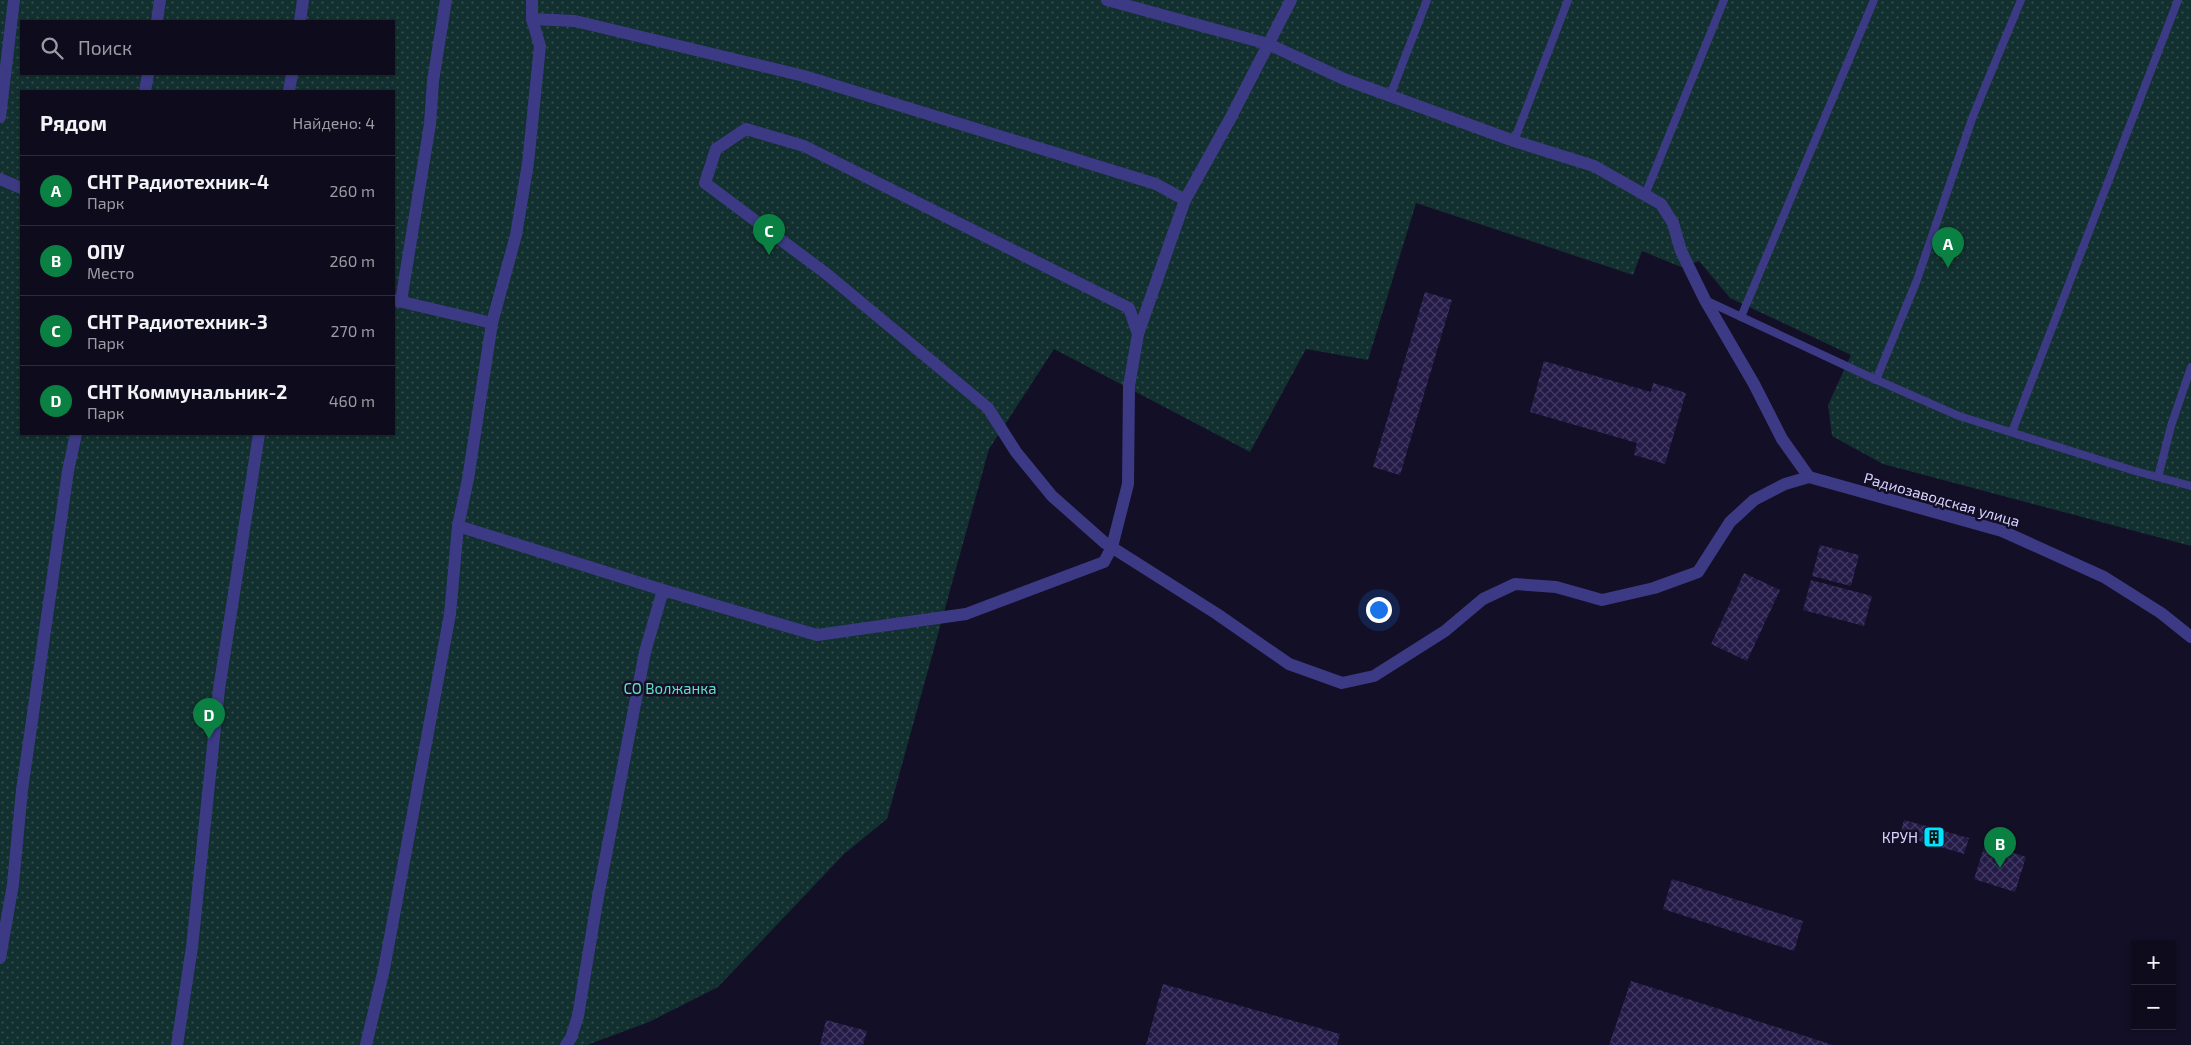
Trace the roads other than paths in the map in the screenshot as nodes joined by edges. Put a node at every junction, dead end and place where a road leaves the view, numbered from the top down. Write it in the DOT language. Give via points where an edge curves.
graph roads {
  1 [pos="14,0"];
  2 [pos="160,0"];
  3 [pos="303,0"];
  4 [pos="446,0"];
  5 [pos="532,0"];
  6 [pos="1108,0"];
  7 [pos="1291,0"];
  8 [pos="1427,0"];
  9 [pos="1568,0"];
  10 [pos="1724,0"];
  11 [pos="1874,0"];
  12 [pos="2021,0"];
  13 [pos="2178,0"];
  14 [pos="532,19"];
  15 [pos="157,20"];
  16 [pos="300,20"];
  17 [pos="1268,44"];
  18 [pos="148,75"];
  19 [pos="292,75"];
  20 [pos="145,90"];
  21 [pos="289,90"];
  22 [pos="1390,96"];
  23 [pos="0,117"];
  24 [pos="1514,141"];
  25 [pos="0,179"];
  26 [pos="20,188"];
  27 [pos="1646,195"];
  28 [pos="1185,200"];
  29 [pos="397,300"];
  30 [pos="1705,300"];
  31 [pos="1741,317"];
  32 [pos="492,323"];
  33 [pos="1138,334"];
  34 [pos="2191,367"];
  35 [pos="1876,380"];
  36 [pos="2012,432"];
  37 [pos="76,435"];
  38 [pos="258,435"];
  39 [pos="1808,476"];
  40 [pos="2158,477"];
  41 [pos="2191,486"];
  42 [pos="458,526"];
  43 [pos="1112,547"];
  44 [pos="663,590"];
  45 [pos="2191,637"];
  46 [pos="0,958"];
  47 [pos="177,1045"];
  48 [pos="366,1045"];
  49 [pos="566,1045"];
  1 -- 23 [label="street"];
  2 -- 15 [label="street"];
  3 -- 16 [label="street"];
  4 -- 29 [label="street" via="433,81 430,124"];
  5 -- 14 [label="street"];
  6 -- 17 [label="street"];
  7 -- 17 [label="street"];
  8 -- 22 [label="lane"];
  9 -- 24 [label="lane"];
  10 -- 27 [label="lane"];
  11 -- 31 [label="lane"];
  12 -- 35 [label="lane" via="1973,116 1917,280"];
  13 -- 36 [label="lane"];
  14 -- 28 [label="street" via="575,20 804,76 1156,184"];
  14 -- 32 [label="street" via="540,46 528,163 516,235"];
  17 -- 22 [label="street"];
  17 -- 28 [label="street"];
  18 -- 20 [label="street"];
  19 -- 21 [label="street"];
  22 -- 24 [label="street"];
  24 -- 27 [label="street" via="1594,166"];
  25 -- 26 [label="street"];
  27 -- 30 [label="street" via="1660,204 1673,223 1681,251"];
  28 -- 33 [label="street"];
  29 -- 32 [label="street"];
  30 -- 31 [label="lane"];
  30 -- 39 [label="street" via="1782,439"];
  31 -- 35 [label="lane"];
  32 -- 42 [label="street"];
  33 -- 43 [label="street" via="1129,386 1128,484"];
  33 -- 43 [label="street" via="1129,308 804,146 746,129 716,149 705,182 828,276 988,408 1016,452 1052,496"];
  34 -- 40 [label="lane"];
  35 -- 36 [label="lane" via="1959,416"];
  36 -- 40 [label="lane"];
  37 -- 46 [label="street" via="66,481 22,790 13,884"];
  38 -- 47 [label="street" via="219,689 192,947"];
  39 -- 43 [label="street" via="1754,500 1730,522 1698,572 1654,588 1602,600 1556,587 1514,584 1483,599 1445,631 1374,676 1342,683 1289,664"];
  39 -- 45 [label="street, Радиозаводская улица" via="2002,531 2104,577 2161,613"];
  40 -- 41 [label="lane"];
  42 -- 44 [label="street"];
  42 -- 48 [label="street" via="450,614 384,969"];
  43 -- 44 [label="street" via="1104,562 966,614 817,635"];
  44 -- 49 [label="street" via="645,652 578,1016"];
}
